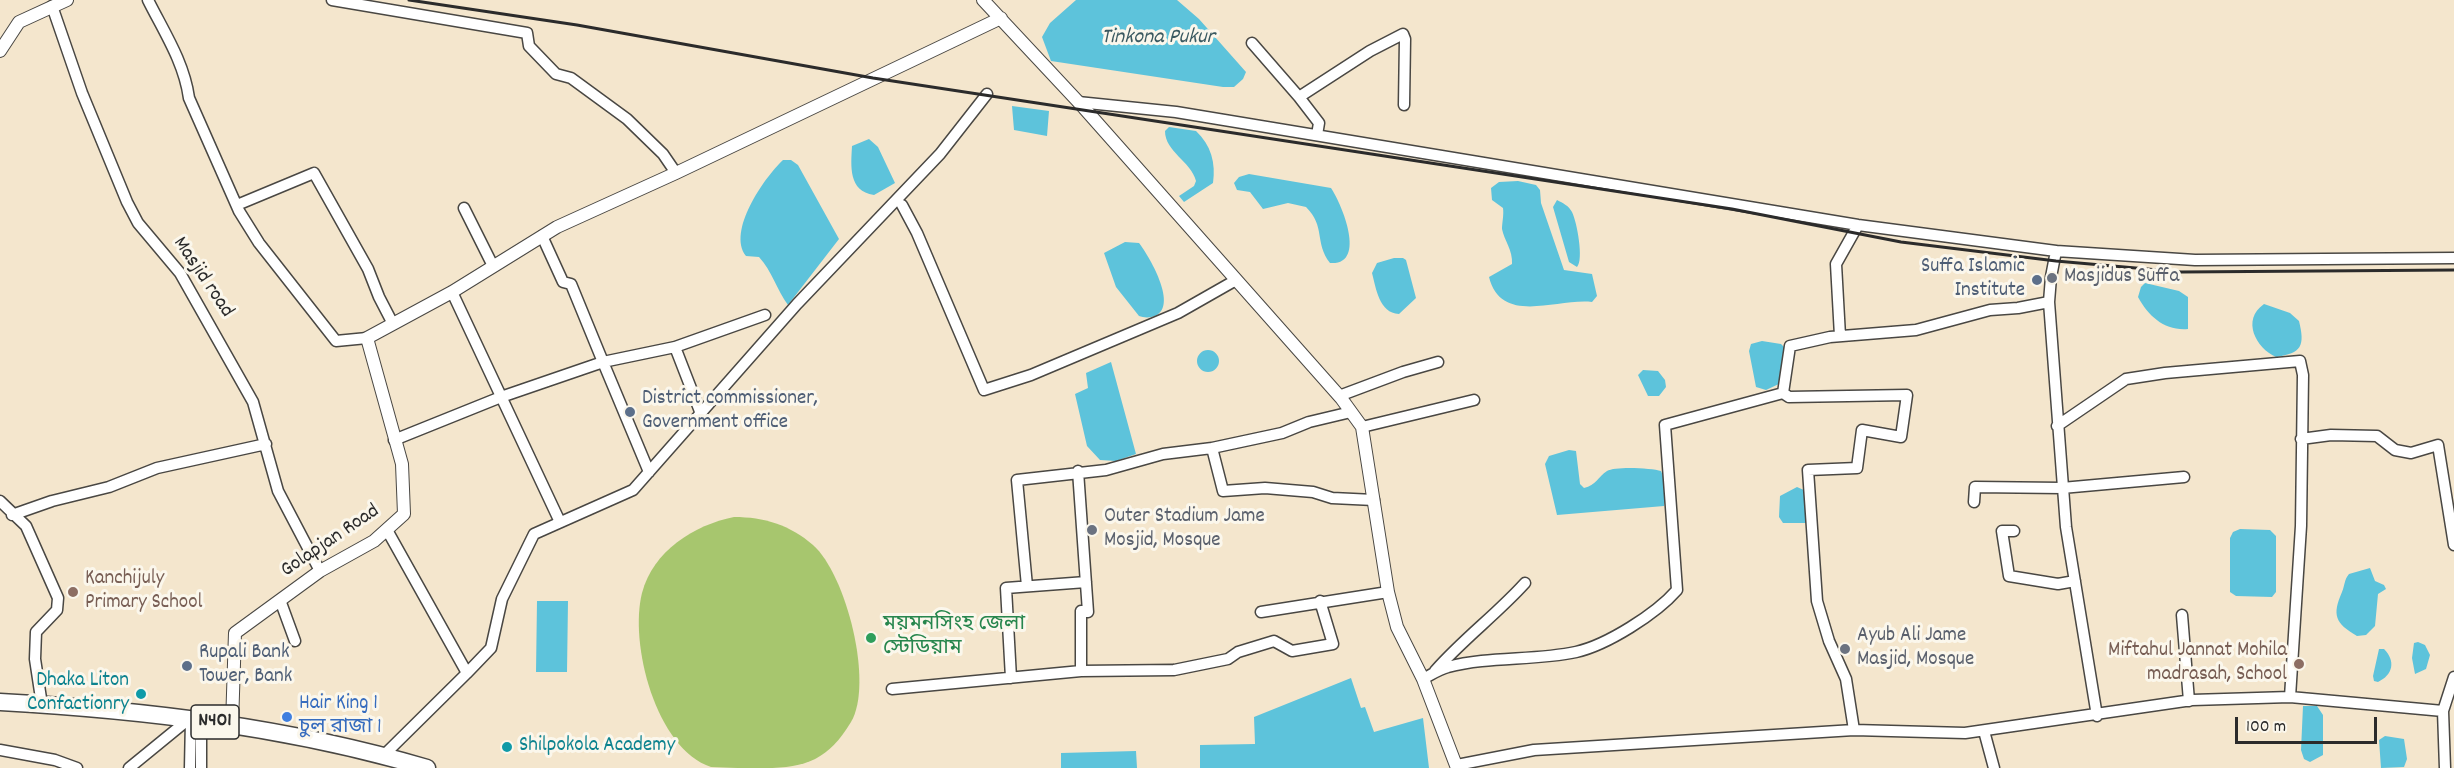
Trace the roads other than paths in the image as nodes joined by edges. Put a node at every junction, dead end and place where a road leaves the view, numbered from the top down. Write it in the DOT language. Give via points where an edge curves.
graph roads {
  1 [pos="67,0"];
  2 [pos="148,0"];
  3 [pos="332,0"];
  4 [pos="983,0"];
  5 [pos="52,6"];
  6 [pos="1001,18"];
  7 [pos="1252,43"];
  8 [pos="0,51"];
  9 [pos="987,94"];
  10 [pos="1299,97"];
  11 [pos="1078,102"];
  12 [pos="1404,105"];
  13 [pos="1317,135"];
  14 [pos="676,173"];
  15 [pos="237,205"];
  16 [pos="902,205"];
  17 [pos="464,208"];
  18 [pos="1858,225"];
  19 [pos="542,236"];
  20 [pos="2056,251"];
  21 [pos="2454,258"];
  22 [pos="493,266"];
  23 [pos="1236,280"];
  24 [pos="452,292"];
  25 [pos="2049,302"];
  26 [pos="765,315"];
  27 [pos="393,324"];
  28 [pos="1840,336"];
  29 [pos="367,338"];
  30 [pos="675,347"];
  31 [pos="603,362"];
  32 [pos="1438,362"];
  33 [pos="1783,393"];
  34 [pos="1340,396"];
  35 [pos="501,397"];
  36 [pos="1474,400"];
  37 [pos="1351,412"];
  38 [pos="701,414"];
  39 [pos="2057,426"];
  40 [pos="1362,427"];
  41 [pos="2301,439"];
  42 [pos="394,440"];
  43 [pos="266,444"];
  44 [pos="1212,448"];
  45 [pos="1078,471"];
  46 [pos="649,472"];
  47 [pos="2184,477"];
  48 [pos="2062,488"];
  49 [pos="1374,500"];
  50 [pos="0,501"];
  51 [pos="1974,502"];
  52 [pos="12,515"];
  53 [pos="560,522"];
  54 [pos="387,530"];
  55 [pos="2014,531"];
  56 [pos="2454,545"];
  57 [pos="320,571"];
  58 [pos="2075,581"];
  59 [pos="1086,582"];
  60 [pos="1525,583"];
  61 [pos="1028,586"];
  62 [pos="1388,592"];
  63 [pos="280,600"];
  64 [pos="1320,601"];
  65 [pos="1261,612"];
  66 [pos="2182,615"];
  67 [pos="295,641"];
  68 [pos="1081,671"];
  69 [pos="467,673"];
  70 [pos="1428,676"];
  71 [pos="2454,676"];
  72 [pos="1011,678"];
  73 [pos="892,689"];
  74 [pos="2290,697"];
  75 [pos="2189,701"];
  76 [pos="0,702"];
  77 [pos="42,705"];
  78 [pos="2443,711"];
  79 [pos="2097,716"];
  80 [pos="193,720"];
  81 [pos="232,724"];
  82 [pos="1854,730"];
  83 [pos="1984,731"];
  84 [pos="196,749"];
  85 [pos="0,750"];
  86 [pos="384,755"];
  87 [pos="1457,766"];
  88 [pos="77,768"];
  89 [pos="129,768"];
  90 [pos="190,768"];
  91 [pos="201,768"];
  92 [pos="427,768"];
  93 [pos="1994,768"];
  94 [pos="2445,768"];
  1 -- 5 [label="street"];
  2 -- 15 [label="street" via="171,42 189,98"];
  3 -- 14 [label="street" via="527,33 529,46 556,74 571,78 627,119 663,154"];
  4 -- 6 [label="street"];
  5 -- 8 [label="street" via="19,22"];
  5 -- 43 [label="street, Masjid road" via="82,93 127,202 138,223 180,273 216,333 253,402"];
  6 -- 11 [label="street"];
  6 -- 14 [label="street"];
  7 -- 10 [label="street"];
  9 -- 38 [label="street" via="940,154 797,304"];
  10 -- 12 [label="street" via="1403,34"];
  10 -- 13 [label="street" via="1319,123"];
  11 -- 13 [label="street" via="1176,112"];
  11 -- 23 [label="street"];
  13 -- 18 [label="street"];
  14 -- 19 [label="street"];
  15 -- 27 [label="street" via="314,172 368,269"];
  15 -- 29 [label="street" via="259,243 336,341"];
  16 -- 23 [label="street" via="986,390 1178,313"];
  17 -- 22 [label="street"];
  18 -- 20 [label="street"];
  18 -- 28 [label="street" via="1836,264"];
  19 -- 22 [label="street"];
  19 -- 31 [label="street" via="563,282 571,284"];
  20 -- 21 [label="street" via="2196,260"];
  20 -- 25 [label="street"];
  22 -- 24 [label="street"];
  23 -- 34 [label="street"];
  24 -- 27 [label="street"];
  24 -- 35 [label="street"];
  25 -- 28 [label="street" via="1990,310 1916,330"];
  25 -- 39 [label="street"];
  26 -- 30 [label="street"];
  27 -- 29 [label="street"];
  28 -- 33 [label="street" via="1790,346"];
  29 -- 42 [label="street, Golapjan Road"];
  30 -- 31 [label="street"];
  30 -- 38 [label="street"];
  31 -- 35 [label="street"];
  31 -- 46 [label="street"];
  32 -- 34 [label="street"];
  33 -- 70 [label="street" via="1665,425 1677,590 1654,612 1577,652 1447,667"];
  33 -- 82 [label="street" via="1789,397 1907,395 1901,437 1862,430 1857,468 1808,470 1817,601 1846,679"];
  34 -- 37 [label="street"];
  35 -- 42 [label="street"];
  35 -- 53 [label="street"];
  36 -- 40 [label="street"];
  37 -- 40 [label="street"];
  37 -- 44 [label="street" via="1282,433"];
  38 -- 46 [label="street"];
  39 -- 41 [label="street" via="2126,379 2300,361"];
  39 -- 48 [label="street"];
  40 -- 49 [label="street"];
  41 -- 56 [label="street" via="2377,436 2395,450 2411,453 2438,445"];
  41 -- 74 [label="street" via="2301,526"];
  42 -- 54 [label="street, Golapjan Road" via="402,464 404,514"];
  43 -- 52 [label="street" via="157,468 109,487"];
  43 -- 57 [label="street, Masjid road" via="278,491"];
  44 -- 45 [label="street" via="1163,454 1106,470"];
  44 -- 49 [label="street" via="1223,491 1265,488"];
  45 -- 59 [label="street"];
  45 -- 61 [label="street" via="1017,480"];
  46 -- 53 [label="street" via="633,490"];
  47 -- 48 [label="street"];
  48 -- 51 [label="street" via="1975,487"];
  48 -- 58 [label="street"];
  49 -- 62 [label="street"];
  50 -- 52 [label="street"];
  52 -- 77 [label="street" via="26,526 58,597 57,610 36,632 35,659"];
  53 -- 69 [label="street" via="534,534 502,598 491,648"];
  54 -- 57 [label="street, Golapjan Road"];
  54 -- 69 [label="street"];
  55 -- 58 [label="street" via="2002,531 2009,576 2058,584"];
  57 -- 63 [label="street, Golapjan Road"];
  58 -- 79 [label="street"];
  59 -- 61 [label="street"];
  59 -- 68 [label="street" via="1088,612 1081,611"];
  60 -- 70 [label="street" via="1512,600"];
  61 -- 72 [label="street" via="1006,588"];
  62 -- 64 [label="street"];
  62 -- 70 [label="street" via="1397,627"];
  63 -- 67 [label="street"];
  63 -- 81 [label="street, Golapjan Road" via="235,633"];
  64 -- 65 [label="street"];
  64 -- 68 [label="street" via="1334,644 1292,651 1274,641 1228,658 1174,670"];
  66 -- 75 [label="street"];
  68 -- 72 [label="street"];
  69 -- 86 [label="street"];
  70 -- 87 [label="street"];
  71 -- 78 [label="street"];
  72 -- 73 [label="street"];
  74 -- 75 [label="street"];
  74 -- 78 [label="street"];
  75 -- 79 [label="street"];
  76 -- 77 [label="highway, N401"];
  77 -- 80 [label="highway, N401"];
  78 -- 94 [label="street"];
  79 -- 83 [label="street"];
  80 -- 81 [label="highway, N401"];
  80 -- 84 [label="street"];
  80 -- 89 [label="street"];
  81 -- 86 [label="highway, N401"];
  82 -- 83 [label="street"];
  82 -- 87 [label="street" via="1534,750"];
  83 -- 93 [label="street"];
  84 -- 90 [label="street"];
  84 -- 91 [label="street"];
  85 -- 88 [label="street"];
  86 -- 92 [label="highway, N401"];
}
